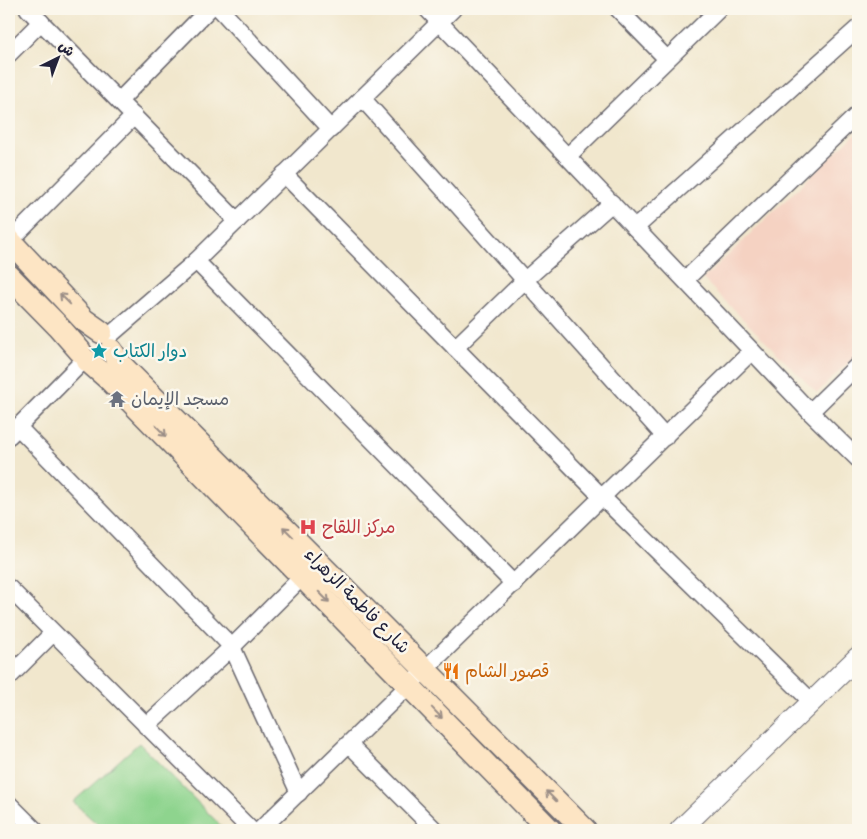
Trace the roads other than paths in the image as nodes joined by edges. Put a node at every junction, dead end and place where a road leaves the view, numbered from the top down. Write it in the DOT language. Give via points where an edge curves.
graph roads {
  1 [pos="28,9"];
  2 [pos="209,9"];
  3 [pos="220,9"];
  4 [pos="427,9"];
  5 [pos="453,9"];
  6 [pos="618,9"];
  7 [pos="719,9"];
  8 [pos="42,22"];
  9 [pos="440,22"];
  10 [pos="858,28"];
  11 [pos="9,54"];
  12 [pos="667,59"];
  13 [pos="362,98"];
  14 [pos="118,101"];
  15 [pos="858,114"];
  16 [pos="134,116"];
  17 [pos="331,129"];
  18 [pos="568,156"];
  19 [pos="284,174"];
  20 [pos="612,203"];
  21 [pos="237,221"];
  22 [pos="635,228"];
  23 [pos="9,241"];
  24 [pos="196,261"];
  25 [pos="9,276"];
  26 [pos="525,280"];
  27 [pos="685,280"];
  28 [pos="106,340"];
  29 [pos="456,348"];
  30 [pos="752,351"];
  31 [pos="85,357"];
  32 [pos="858,365"];
  33 [pos="810,412"];
  34 [pos="13,432"];
  35 [pos="664,437"];
  36 [pos="858,459"];
  37 [pos="602,497"];
  38 [pos="303,576"];
  39 [pos="514,584"];
  40 [pos="9,588"];
  41 [pos="53,633"];
  42 [pos="232,647"];
  43 [pos="858,657"];
  44 [pos="9,677"];
  45 [pos="418,678"];
  46 [pos="812,702"];
  47 [pos="146,726"];
  48 [pos="349,744"];
  49 [pos="299,793"];
  50 [pos="9,804"];
  51 [pos="35,830"];
  52 [pos="251,830"];
  53 [pos="260,830"];
  54 [pos="435,830"];
  55 [pos="550,830"];
  56 [pos="585,830"];
  57 [pos="680,830"];
  1 -- 8 [label="street"];
  2 -- 14 [label="street"];
  3 -- 17 [label="street"];
  4 -- 9 [label="street"];
  5 -- 9 [label="street"];
  6 -- 12 [label="street"];
  7 -- 12 [label="street"];
  8 -- 11 [label="street"];
  8 -- 14 [label="street"];
  9 -- 13 [label="street"];
  9 -- 18 [label="street"];
  10 -- 22 [label="street"];
  12 -- 18 [label="street"];
  13 -- 17 [label="street"];
  13 -- 26 [label="street"];
  14 -- 16 [label="street"];
  15 -- 27 [label="street"];
  16 -- 21 [label="street"];
  16 -- 23 [label="street"];
  17 -- 19 [label="street"];
  18 -- 20 [label="street"];
  19 -- 21 [label="street"];
  19 -- 29 [label="street"];
  20 -- 22 [label="street"];
  20 -- 26 [label="street"];
  21 -- 24 [label="street"];
  22 -- 27 [label="street"];
  28 -- 23 [label="main road, شارع فاطمة الزهراء, one-way"];
  24 -- 28 [label="street"];
  24 -- 39 [label="street"];
  25 -- 31 [label="main road, شارع فاطمة الزهراء"];
  26 -- 29 [label="street"];
  26 -- 35 [label="street"];
  27 -- 30 [label="street"];
  28 -- 31 [label="main road" via="91,332 83,337"];
  45 -- 28 [label="main road, شارع فاطمة الزهراء, one-way" via="123,367"];
  29 -- 37 [label="street"];
  30 -- 33 [label="street"];
  30 -- 35 [label="street"];
  31 -- 34 [label="street"];
  31 -- 38 [label="main road, شارع فاطمة الزهراء, one-way"];
  32 -- 33 [label="street"];
  33 -- 36 [label="street"];
  34 -- 42 [label="street"];
  35 -- 37 [label="street"];
  37 -- 39 [label="street"];
  37 -- 46 [label="street"];
  38 -- 42 [label="street"];
  38 -- 45 [label="main road, شارع فاطمة الزهراء, one-way"];
  39 -- 45 [label="street"];
  40 -- 41 [label="street"];
  41 -- 44 [label="street"];
  41 -- 47 [label="street"];
  42 -- 47 [label="street"];
  42 -- 49 [label="street"];
  43 -- 46 [label="street"];
  45 -- 48 [label="street"];
  45 -- 55 [label="main road, شارع فاطمة الزهراء, one-way"];
  56 -- 45 [label="main road, شارع فاطمة الزهراء, one-way"];
  46 -- 57 [label="street"];
  47 -- 52 [label="street"];
  48 -- 49 [label="street"];
  48 -- 54 [label="street"];
  49 -- 53 [label="street"];
  50 -- 51 [label="street"];
}
